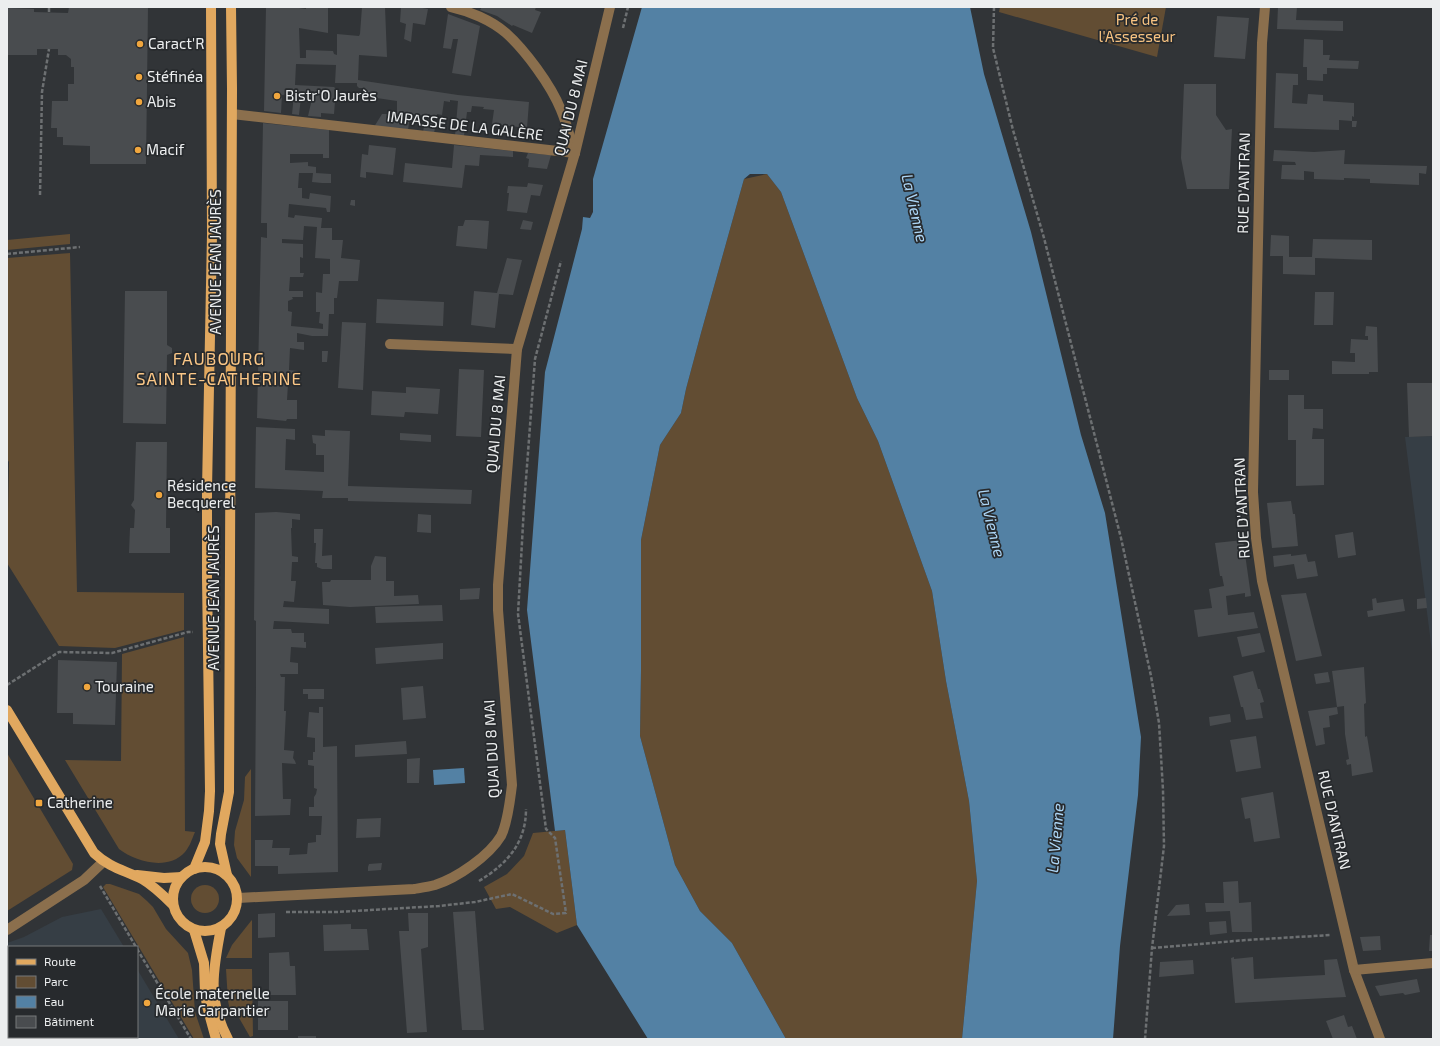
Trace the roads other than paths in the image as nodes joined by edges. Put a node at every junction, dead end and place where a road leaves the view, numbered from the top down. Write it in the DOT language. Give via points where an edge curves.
graph roads {
  1 [pos="211,7"];
  2 [pos="231,7"];
  3 [pos="450,7"];
  4 [pos="610,7"];
  5 [pos="1265,7"];
  6 [pos="232,114"];
  7 [pos="575,153"];
  8 [pos="390,344"];
  9 [pos="517,349"];
  10 [pos="7,710"];
  11 [pos="103,862"];
  12 [pos="194,869"];
  13 [pos="130,874"];
  14 [pos="227,875"];
  15 [pos="182,877"];
  16 [pos="238,898"];
  17 [pos="173,905"];
  18 [pos="221,928"];
  19 [pos="7,930"];
  20 [pos="194,930"];
  21 [pos="1433,963"];
  22 [pos="1354,970"];
  23 [pos="216,1039"];
  24 [pos="228,1039"];
  25 [pos="1380,1039"];
  1 -- 12 [label="main road, AVENUE JEAN JAURÈS" via="212,226 207,489 210,811 205,842"];
  2 -- 6 [label="main road, AVENUE JEAN JAURÈS"];
  3 -- 7 [label="street" via="482,18 500,28 526,54 557,102"];
  4 -- 7 [label="street, QUAI DU 8 MAI"];
  5 -- 22 [label="street, RUE D'ANTRAN" via="1253,484 1256,538 1262,581"];
  6 -- 7 [label="street, IMPASSE DE LA GALÈRE"];
  6 -- 14 [label="main road, AVENUE JEAN JAURÈS" via="229,792 220,844"];
  7 -- 9 [label="street, QUAI DU 8 MAI"];
  8 -- 9 [label="street"];
  9 -- 16 [label="street, QUAI DU 8 MAI" via="498,585 512,785 510,809 501,836 474,863 434,885 414,889"];
  10 -- 11 [label="main road" via="94,853"];
  11 -- 13 [label="main road"];
  11 -- 19 [label="street" via="84,880"];
  12 -- 14 [label="main road" via="215,868"];
  12 -- 15 [label="main road"];
  13 -- 15 [label="main road" via="164,878"];
  13 -- 17 [label="main road" via="152,886"];
  14 -- 16 [label="main road" via="237,890"];
  15 -- 17 [label="main road" via="176,885"];
  16 -- 18 [label="main road" via="234,915"];
  17 -- 20 [label="main road" via="180,920"];
  18 -- 20 [label="main road" via="207,932"];
  18 -- 24 [label="main road" via="214,962 214,992 218,1018"];
  20 -- 23 [label="main road" via="204,963 207,1006"];
  21 -- 22 [label="street"];
  22 -- 25 [label="street, RUE D'ANTRAN"];
}
